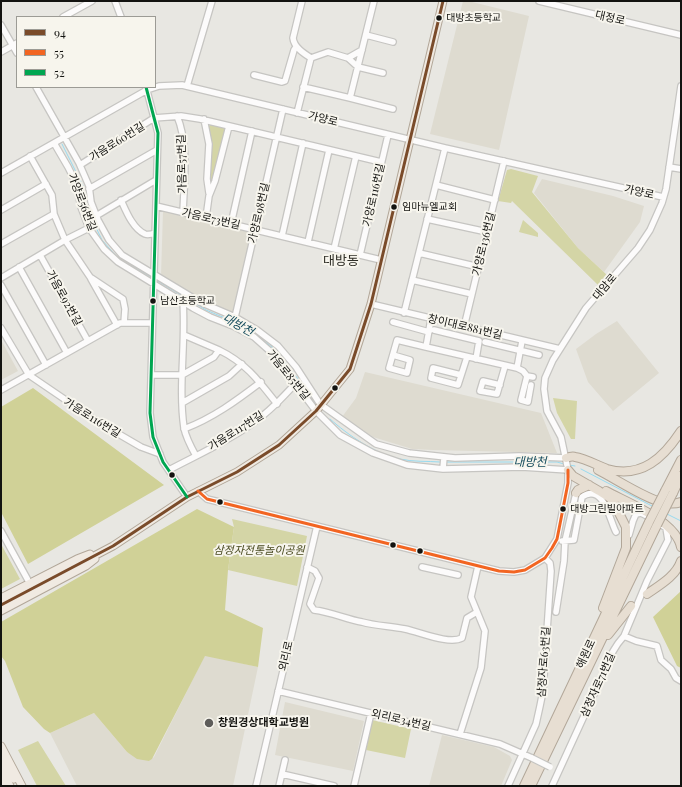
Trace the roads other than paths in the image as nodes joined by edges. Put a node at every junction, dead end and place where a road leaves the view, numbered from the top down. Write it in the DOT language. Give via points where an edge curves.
graph roads {
  1 [pos="92,1"];
  2 [pos="115,1"];
  3 [pos="212,1"];
  4 [pos="302,1"];
  5 [pos="374,1"];
  6 [pos="443,1"];
  7 [pos="539,1"];
  8 [pos="65,16"];
  9 [pos="121,16"];
  10 [pos="1,25"];
  11 [pos="366,35"];
  12 [pos="681,35"];
  13 [pos="393,42"];
  14 [pos="15,44"];
  15 [pos="296,47"];
  16 [pos="362,50"];
  17 [pos="1,52"];
  18 [pos="311,58"];
  19 [pos="348,58"];
  20 [pos="358,67"];
  21 [pos="383,73"];
  22 [pos="254,76"];
  23 [pos="187,86"];
  24 [pos="681,86"];
  25 [pos="156,87"];
  26 [pos="303,87"];
  27 [pos="37,88"];
  28 [pos="146,89"];
  29 [pos="350,98"];
  30 [pos="283,109"];
  31 [pos="393,109"];
  32 [pos="297,113"];
  33 [pos="679,113"];
  34 [pos="177,116"];
  35 [pos="154,118"];
  36 [pos="204,120"];
  37 [pos="229,126"];
  38 [pos="252,131"];
  39 [pos="388,135"];
  40 [pos="64,137"];
  41 [pos="277,137"];
  42 [pos="410,140"];
  43 [pos="54,143"];
  44 [pos="303,143"];
  45 [pos="445,148"];
  46 [pos="157,150"];
  47 [pos="329,150"];
  48 [pos="30,156"];
  49 [pos="356,156"];
  50 [pos="504,161"];
  51 [pos="381,162"];
  52 [pos="80,165"];
  53 [pos="669,167"];
  54 [pos="681,169"];
  55 [pos="1,173"];
  56 [pos="156,180"];
  57 [pos="46,184"];
  58 [pos="436,185"];
  59 [pos="89,189"];
  60 [pos="209,196"];
  61 [pos="663,197"];
  62 [pos="121,200"];
  63 [pos="495,200"];
  64 [pos="156,206"];
  65 [pos="1,210"];
  66 [pos="183,213"];
  67 [pos="54,214"];
  68 [pos="96,216"];
  69 [pos="206,218"];
  70 [pos="428,219"];
  71 [pos="231,224"];
  72 [pos="89,228"];
  73 [pos="254,230"];
  74 [pos="487,232"];
  75 [pos="155,234"];
  76 [pos="282,236"];
  77 [pos="65,240"];
  78 [pos="308,242"];
  79 [pos="1,244"];
  80 [pos="334,248"];
  81 [pos="419,253"];
  82 [pos="40,255"];
  83 [pos="360,255"];
  84 [pos="381,260"];
  85 [pos="19,267"];
  86 [pos="479,267"];
  87 [pos="154,275"];
  88 [pos="90,277"];
  89 [pos="1,278"];
  90 [pos="412,280"];
  91 [pos="153,283"];
  92 [pos="1,286"];
  93 [pos="472,294"];
  94 [pos="183,302"];
  95 [pos="372,304"];
  96 [pos="404,313"];
  97 [pos="235,317"];
  98 [pos="431,319"];
  99 [pos="393,322"];
  100 [pos="124,323"];
  101 [pos="152,323"];
  102 [pos="116,325"];
  103 [pos="233,326"];
  104 [pos="464,327"];
  105 [pos="1,328"];
  106 [pos="431,331"];
  107 [pos="184,335"];
  108 [pos="88,341"];
  109 [pos="522,341"];
  110 [pos="485,342"];
  111 [pos="426,346"];
  112 [pos="560,349"];
  113 [pos="219,350"];
  114 [pos="520,351"];
  115 [pos="67,353"];
  116 [pos="393,355"];
  117 [pos="539,355"];
  118 [pos="467,357"];
  119 [pos="476,359"];
  120 [pos="242,364"];
  121 [pos="46,365"];
  122 [pos="505,366"];
  123 [pos="517,368"];
  124 [pos="29,375"];
  125 [pos="151,375"];
  126 [pos="182,375"];
  127 [pos="461,375"];
  128 [pos="527,376"];
  129 [pos="533,377"];
  130 [pos="261,382"];
  131 [pos="296,383"];
  132 [pos="500,385"];
  133 [pos="531,385"];
  134 [pos="1,390"];
  135 [pos="182,403"];
  136 [pos="277,404"];
  137 [pos="318,408"];
  138 [pos="184,429"];
  139 [pos="681,431"];
  140 [pos="376,444"];
  141 [pos="373,453"];
  142 [pos="160,454"];
  143 [pos="196,456"];
  144 [pos="444,457"];
  145 [pos="566,458"];
  146 [pos="584,460"];
  147 [pos="681,460"];
  148 [pos="443,469"];
  149 [pos="169,470"];
  150 [pos="568,470"];
  151 [pos="681,476"];
  152 [pos="589,485"];
  153 [pos="198,491"];
  154 [pos="669,492"];
  155 [pos="576,493"];
  156 [pos="187,497"];
  157 [pos="681,502"];
  158 [pos="317,526"];
  159 [pos="1,531"];
  160 [pos="616,532"];
  161 [pos="629,535"];
  162 [pos="557,539"];
  163 [pos="565,541"];
  164 [pos="112,546"];
  165 [pos="681,547"];
  166 [pos="545,558"];
  167 [pos="681,561"];
  168 [pos="478,566"];
  169 [pos="307,567"];
  170 [pos="422,567"];
  171 [pos="458,575"];
  172 [pos="29,582"];
  173 [pos="647,594"];
  174 [pos="1,598"];
  175 [pos="1,605"];
  176 [pos="631,606"];
  177 [pos="1,610"];
  178 [pos="477,612"];
  179 [pos="556,612"];
  180 [pos="624,636"];
  181 [pos="594,646"];
  182 [pos="681,681"];
  183 [pos="278,691"];
  184 [pos="371,713"];
  185 [pos="460,734"];
  186 [pos="1,746"];
  187 [pos="523,754"];
  188 [pos="1,758"];
  189 [pos="285,760"];
  190 [pos="1,769"];
  191 [pos="558,771"];
  192 [pos="282,774"];
  193 [pos="1,781"];
  194 [pos="4,786"];
  195 [pos="10,786"];
  196 [pos="18,786"];
  197 [pos="22,786"];
  198 [pos="256,786"];
  199 [pos="279,786"];
  200 [pos="334,786"];
  201 [pos="354,786"];
  202 [pos="508,786"];
  203 [pos="524,786"];
  204 [pos="532,786"];
  205 [pos="552,786"];
  1 -- 8 [label="street"];
  2 -- 9 [label="street"];
  3 -- 23 [label="street"];
  4 -- 15 [label="street" via="293,38"];
  5 -- 11 [label="street"];
  6 -- 42 [label="main road"];
  7 -- 12 [label="street, 대정로"];
  10 -- 14 [label="street"];
  11 -- 13 [label="street"];
  11 -- 16 [label="street"];
  14 -- 17 [label="street"];
  15 -- 18 [label="street"];
  15 -- 22 [label="street" via="285,81"];
  16 -- 19 [label="street"];
  16 -- 20 [label="street"];
  18 -- 19 [label="street" via="328,52"];
  18 -- 26 [label="street"];
  19 -- 20 [label="street"];
  20 -- 21 [label="street"];
  20 -- 29 [label="street"];
  23 -- 25 [label="street, 가양로"];
  23 -- 30 [label="street, 가양로"];
  24 -- 33 [label="street, 대암로"];
  26 -- 29 [label="street"];
  26 -- 32 [label="street"];
  27 -- 40 [label="street"];
  28 -- 35 [label="street"];
  28 -- 40 [label="street, 가양로"];
  29 -- 31 [label="street"];
  30 -- 32 [label="street, 가양로"];
  30 -- 41 [label="street, 가양로98번길"];
  32 -- 39 [label="street, 가양로"];
  33 -- 53 [label="street, 대암로"];
  34 -- 35 [label="street"];
  34 -- 36 [label="street"];
  34 -- 66 [label="street, 가음로57번길" via="184,150"];
  35 -- 46 [label="street" via="158,133"];
  35 -- 52 [label="street, 가음로60번길"];
  36 -- 37 [label="street"];
  36 -- 60 [label="street" via="208,144"];
  37 -- 38 [label="street"];
  37 -- 60 [label="street"];
  38 -- 41 [label="street"];
  38 -- 71 [label="street"];
  39 -- 42 [label="street, 가양로"];
  39 -- 51 [label="street, 가양로116번길"];
  40 -- 43 [label="street, 가양로"];
  40 -- 52 [label="street"];
  41 -- 44 [label="street"];
  41 -- 73 [label="street, 가양로98번길"];
  42 -- 45 [label="street, 가양로"];
  42 -- 84 [label="main road"];
  43 -- 48 [label="street, 가양로"];
  43 -- 72 [label="street, 가양로56번길" via="76,183"];
  44 -- 47 [label="street"];
  44 -- 76 [label="street"];
  45 -- 50 [label="street, 가양로"];
  45 -- 58 [label="street"];
  46 -- 56 [label="street"];
  46 -- 59 [label="street"];
  47 -- 49 [label="street"];
  47 -- 78 [label="street"];
  48 -- 55 [label="street, 가양로"];
  48 -- 57 [label="street"];
  49 -- 51 [label="street"];
  49 -- 80 [label="street"];
  50 -- 61 [label="street, 가양로"];
  50 -- 63 [label="street, 가양로136번길"];
  51 -- 83 [label="street, 가양로116번길"];
  52 -- 59 [label="street"];
  53 -- 54 [label="street"];
  53 -- 61 [label="street, 대암로"];
  56 -- 62 [label="street"];
  56 -- 64 [label="street"];
  57 -- 65 [label="street"];
  57 -- 67 [label="street" via="52,195"];
  58 -- 63 [label="street"];
  58 -- 70 [label="street"];
  59 -- 68 [label="street"];
  60 -- 69 [label="street"];
  61 -- 112 [label="street, 대암로" via="650,230 638,248 586,308"];
  62 -- 68 [label="street"];
  62 -- 75 [label="street" via="139,229 146,234"];
  63 -- 74 [label="street, 가양로136번길"];
  64 -- 66 [label="street, 가음로73번길"];
  64 -- 75 [label="street"];
  66 -- 69 [label="street, 가음로73번길"];
  67 -- 77 [label="street"];
  67 -- 79 [label="street"];
  68 -- 87 [label="street" via="108,240 122,255"];
  69 -- 71 [label="street, 가음로73번길"];
  70 -- 74 [label="street"];
  70 -- 81 [label="street"];
  71 -- 73 [label="street, 가음로73번길"];
  72 -- 77 [label="street"];
  72 -- 91 [label="street, 가양로56번길" via="104,249 118,262"];
  73 -- 76 [label="street, 가음로73번길"];
  73 -- 97 [label="street, 가양로98번길"];
  74 -- 86 [label="street, 가양로136번길"];
  75 -- 87 [label="street"];
  76 -- 78 [label="street, 가음로73번길"];
  77 -- 82 [label="street"];
  77 -- 88 [label="street"];
  78 -- 80 [label="street, 가음로73번길"];
  80 -- 83 [label="street, 가음로73번길"];
  81 -- 86 [label="street"];
  81 -- 90 [label="street"];
  82 -- 85 [label="street"];
  82 -- 108 [label="street, 가음로92번길"];
  83 -- 84 [label="street, 가음로73번길"];
  84 -- 95 [label="main road"];
  85 -- 89 [label="street"];
  85 -- 115 [label="street"];
  86 -- 93 [label="street, 가양로136번길"];
  87 -- 91 [label="street"];
  87 -- 97 [label="street" via="200,302"];
  88 -- 100 [label="street" via="123,299"];
  88 -- 102 [label="street"];
  90 -- 93 [label="street"];
  90 -- 96 [label="street"];
  91 -- 94 [label="street, 가음로85번길"];
  91 -- 101 [label="street"];
  92 -- 121 [label="street"];
  93 -- 104 [label="street, 가양로136번길"];
  94 -- 103 [label="street, 가음로85번길"];
  94 -- 107 [label="street"];
  95 -- 96 [label="street, 창이대로881번길"];
  95 -- 137 [label="main road" via="350,369"];
  96 -- 98 [label="street, 창이대로881번길"];
  97 -- 103 [label="street, 가양로98번길"];
  97 -- 137 [label="street" via="258,330 278,346 296,367"];
  98 -- 104 [label="street, 창이대로881번길"];
  98 -- 106 [label="street"];
  99 -- 106 [label="street"];
  100 -- 101 [label="street"];
  100 -- 102 [label="street"];
  101 -- 125 [label="street"];
  102 -- 108 [label="street"];
  103 -- 131 [label="street, 가음로85번길" via="254,337 272,353"];
  104 -- 109 [label="street, 창이대로881번길"];
  105 -- 124 [label="street"];
  106 -- 111 [label="street"];
  106 -- 119 [label="street" via="479,341"];
  107 -- 113 [label="street"];
  107 -- 126 [label="street"];
  108 -- 115 [label="street"];
  109 -- 112 [label="street, 창이대로881번길"];
  109 -- 114 [label="street"];
  110 -- 114 [label="street"];
  111 -- 116 [label="street" via="396,340"];
  111 -- 118 [label="street"];
  112 -- 145 [label="street, 대암로" via="548,369 544,389 547,411 561,437"];
  113 -- 120 [label="street"];
  113 -- 126 [label="street" via="214,357"];
  114 -- 117 [label="street"];
  114 -- 123 [label="street"];
  115 -- 121 [label="street"];
  118 -- 119 [label="street"];
  118 -- 127 [label="street"];
  119 -- 122 [label="street"];
  120 -- 130 [label="street"];
  120 -- 135 [label="street" via="229,376"];
  121 -- 124 [label="street"];
  122 -- 123 [label="street"];
  122 -- 132 [label="street"];
  123 -- 128 [label="street"];
  124 -- 134 [label="street"];
  124 -- 142 [label="street, 가음로116번길" via="98,422 140,447"];
  125 -- 126 [label="street"];
  125 -- 142 [label="street" via="150,413 153,437"];
  126 -- 135 [label="street"];
  127 -- 127 [label="street" via="458,384 431,378 433,368"];
  128 -- 129 [label="street"];
  128 -- 133 [label="street" via="521,400 528,402"];
  130 -- 136 [label="street"];
  130 -- 138 [label="street" via="230,406"];
  131 -- 136 [label="street, 가음로117번길"];
  131 -- 137 [label="street, 가음로85번길"];
  135 -- 138 [label="street"];
  136 -- 143 [label="street, 가음로117번길" via="253,423"];
  137 -- 140 [label="street"];
  137 -- 141 [label="street" via="340,435"];
  137 -- 153 [label="main road" via="279,445 237,472"];
  138 -- 143 [label="street"];
  139 -- 146 [label="highway" via="667,450 645,467 619,471"];
  140 -- 141 [label="street"];
  140 -- 144 [label="street" via="409,453"];
  141 -- 148 [label="street" via="407,464"];
  142 -- 149 [label="street"];
  143 -- 149 [label="street, 가음로117번길"];
  144 -- 145 [label="street"];
  144 -- 148 [label="street"];
  145 -- 146 [label="highway" via="575,456"];
  145 -- 150 [label="street, 대암로"];
  146 -- 157 [label="highway" via="650,498 664,503"];
  147 -- 154 [label="highway"];
  148 -- 150 [label="street" via="522,467"];
  149 -- 156 [label="street"];
  150 -- 152 [label="highway"];
  150 -- 162 [label="street" via="568,483"];
  150 -- 165 [label="highway" via="662,520 674,531"];
  151 -- 154 [label="highway"];
  152 -- 155 [label="highway"];
  152 -- 181 [label="highway" via="614,503 626,527 626,548"];
  153 -- 156 [label="main road"];
  153 -- 158 [label="street" via="207,499"];
  154 -- 181 [label="highway, 해원로, bridge" via="657,525"];
  154 -- 181 [label="highway, 해원로, bridge" via="649,522"];
  155 -- 163 [label="street"];
  156 -- 164 [label="main road"];
  158 -- 168 [label="street"];
  158 -- 169 [label="street, 외리로"];
  159 -- 172 [label="street"];
  160 -- 163 [label="street" via="602,501 588,494 582,497 574,540"];
  161 -- 180 [label="street, 삼정자로71번길" via="636,514 641,513 666,528 668,540 647,581"];
  162 -- 163 [label="street"];
  162 -- 166 [label="street"];
  163 -- 179 [label="street"];
  164 -- 172 [label="main road" via="77,558"];
  164 -- 175 [label="main road"];
  164 -- 177 [label="main road" via="86,566"];
  166 -- 168 [label="street" via="525,570 514,572"];
  166 -- 187 [label="street, 삼정자로63번길" via="550,563 551,571 543,691 536,724"];
  167 -- 173 [label="highway" via="670,577"];
  168 -- 178 [label="street" via="471,597"];
  169 -- 178 [label="street" via="319,578 310,604 314,610 362,622 459,640 462,638 467,618"];
  169 -- 183 [label="street, 외리로"];
  170 -- 171 [label="street"];
  172 -- 174 [label="main road"];
  176 -- 181 [label="highway"];
  178 -- 185 [label="street" via="485,631 482,668"];
  180 -- 182 [label="street" via="657,646 661,660"];
  180 -- 191 [label="street, 삼정자로71번길" via="613,650"];
  181 -- 203 [label="highway, 해원로"];
  181 -- 204 [label="highway, 해원로"];
  183 -- 184 [label="street, 외리로34번길"];
  183 -- 198 [label="street, 외리로"];
  184 -- 185 [label="street, 외리로34번길"];
  184 -- 201 [label="street"];
  185 -- 187 [label="street, 외리로34번길" via="500,744"];
  186 -- 197 [label="main road"];
  187 -- 191 [label="street, 외리로34번길, bridge"];
  187 -- 202 [label="street, 삼정자로63번길"];
  188 -- 196 [label="main road"];
  189 -- 192 [label="street"];
  190 -- 195 [label="main road"];
  191 -- 205 [label="street, 삼정자로71번길"];
  192 -- 199 [label="street"];
  192 -- 200 [label="street"];
  193 -- 194 [label="main road"];
}
